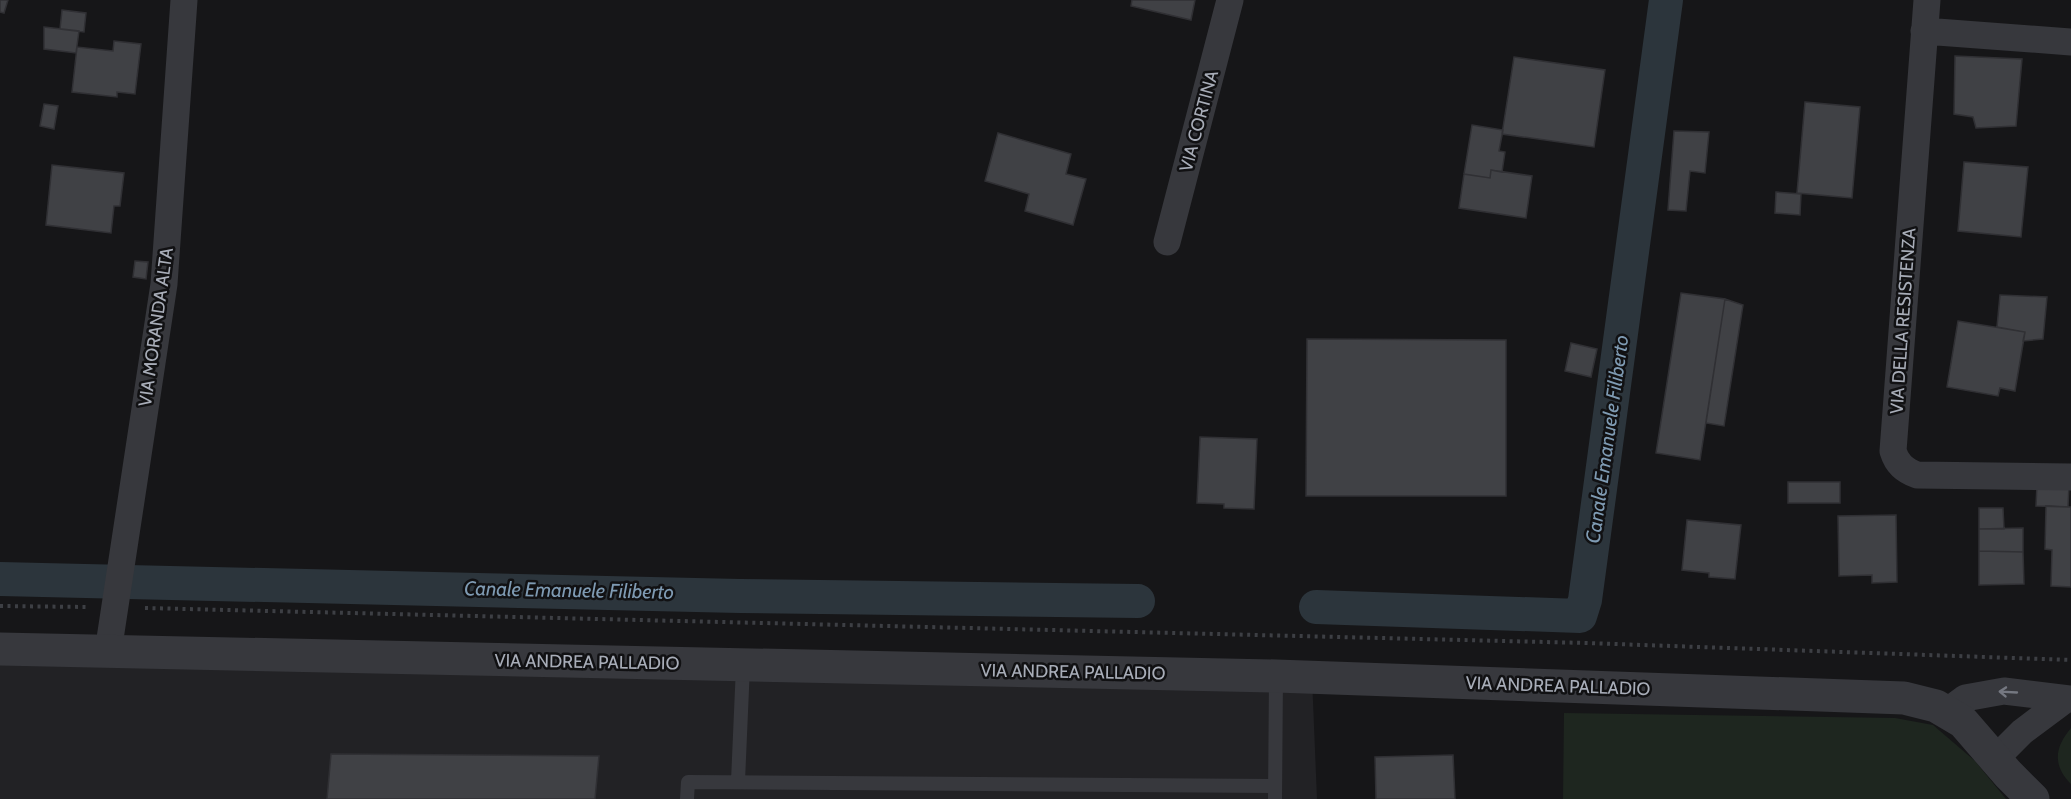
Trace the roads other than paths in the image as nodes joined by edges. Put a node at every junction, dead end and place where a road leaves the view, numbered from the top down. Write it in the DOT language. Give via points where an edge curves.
graph roads {
  1 [pos="184,0"];
  2 [pos="1230,0"];
  3 [pos="1927,0"];
  4 [pos="1924,31"];
  5 [pos="2071,42"];
  6 [pos="1167,242"];
  7 [pos="2071,477"];
  8 [pos="0,649"];
  9 [pos="108,652"];
  10 [pos="743,666"];
  11 [pos="1276,676"];
  12 [pos="2069,699"];
  13 [pos="1946,712"];
  14 [pos="2006,778"];
  15 [pos="738,781"];
  16 [pos="1275,793"];
  17 [pos="687,799"];
  18 [pos="2033,799"];
  1 -- 9 [label="street, VIA MORANDA ALTA" via="164,284"];
  2 -- 6 [label="street, VIA CORTINA"];
  3 -- 4 [label="street, VIA DELLA RESISTENZA"];
  4 -- 5 [label="street"];
  4 -- 7 [label="street, VIA DELLA RESISTENZA" via="1893,451 1896,462 1917,476"];
  8 -- 9 [label="street, VIA ANDREA PALLADIO"];
  9 -- 10 [label="street, VIA ANDREA PALLADIO"];
  10 -- 11 [label="street, VIA ANDREA PALLADIO"];
  10 -- 15 [label="lane"];
  11 -- 13 [label="street, VIA ANDREA PALLADIO" via="1904,698"];
  11 -- 16 [label="lane"];
  12 -- 13 [label="street, one-way" via="2004,691 1965,698"];
  12 -- 14 [label="street" via="2022,732"];
  13 -- 14 [label="street, VIA ANDREA PALLADIO" via="1963,722"];
  14 -- 18 [label="street, VIA ANDREA PALLADIO"];
  15 -- 16 [label="lane"];
  15 -- 17 [label="lane" via="688,782"];
}
